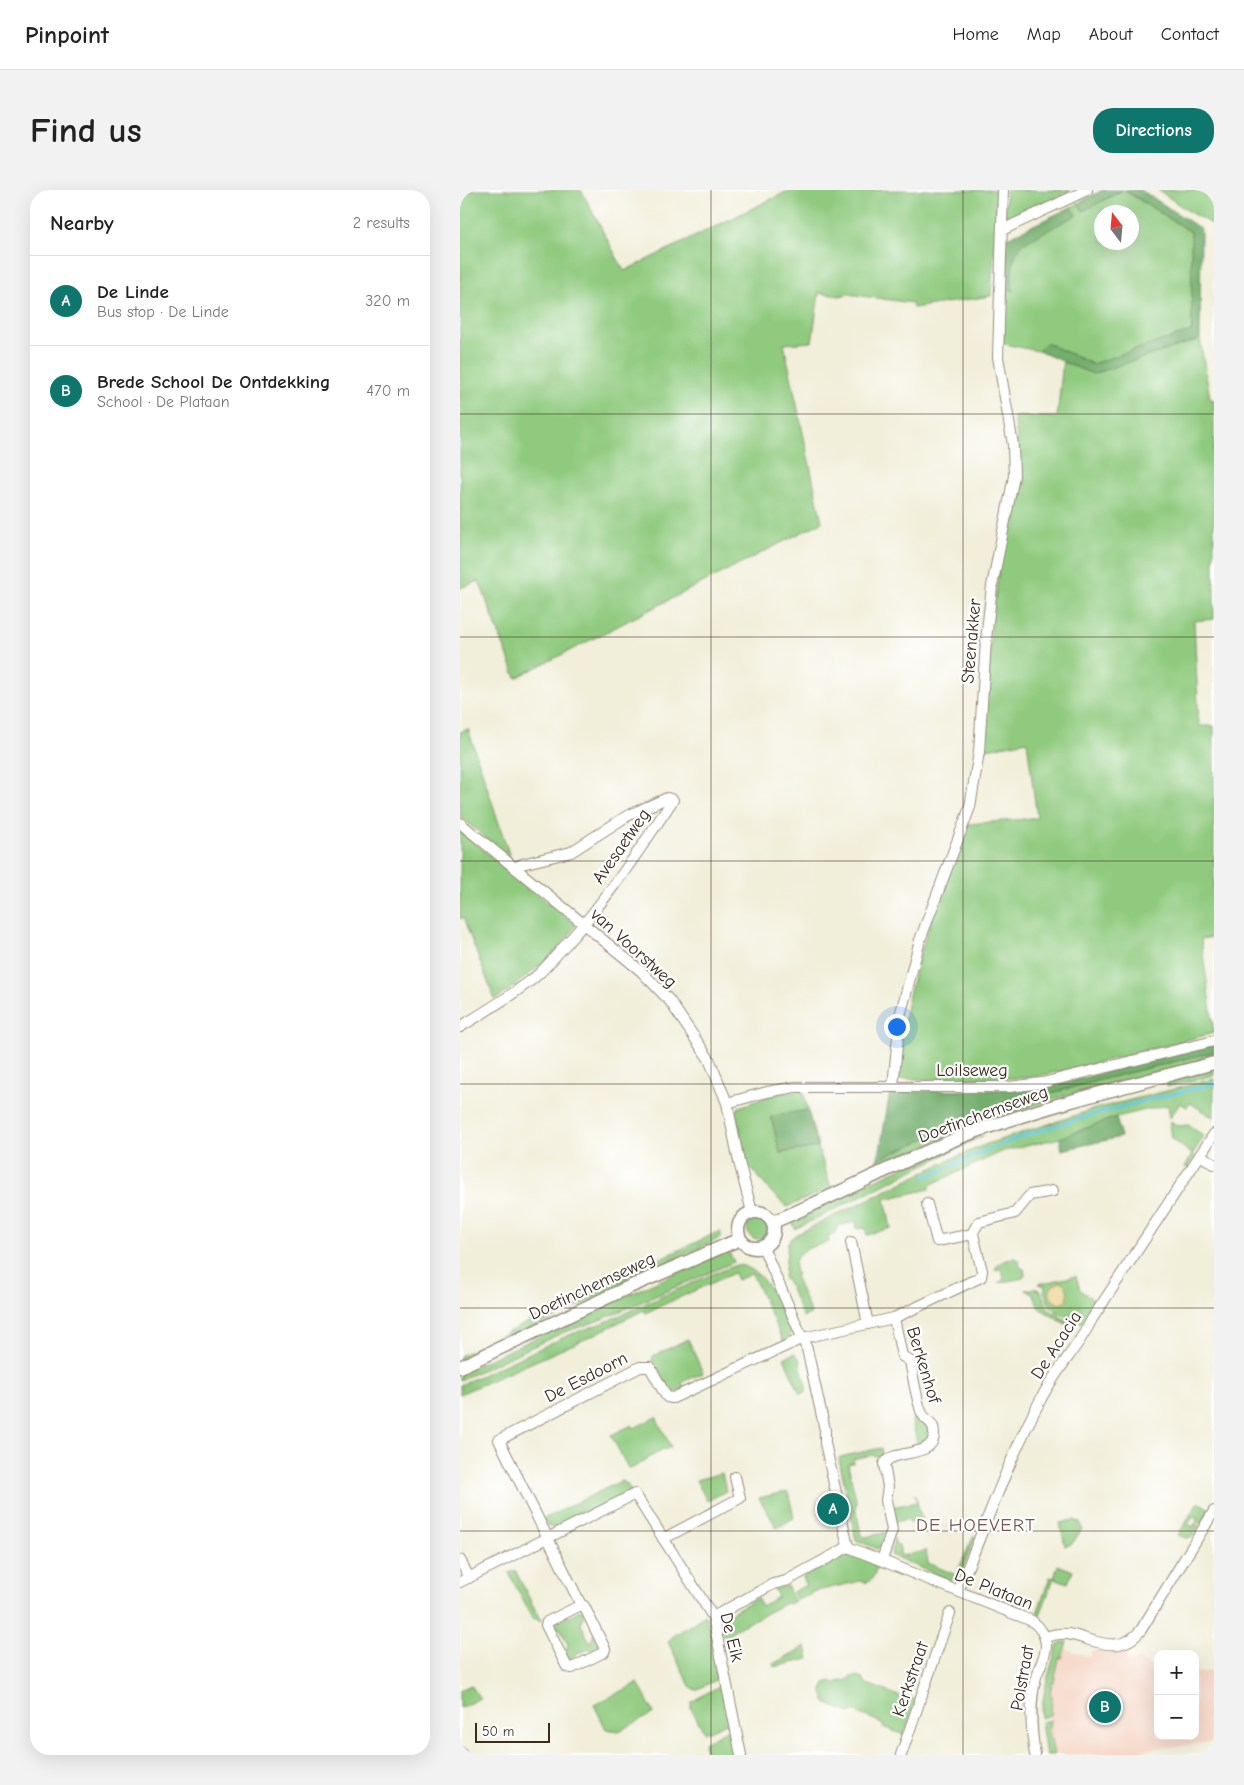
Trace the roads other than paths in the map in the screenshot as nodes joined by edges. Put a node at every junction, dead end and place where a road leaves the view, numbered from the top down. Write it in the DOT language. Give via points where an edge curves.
graph roads {
  1 [pos="1003,190"];
  2 [pos="1087,190"];
  3 [pos="1002,230"];
  4 [pos="460,823"];
  5 [pos="515,868"];
  6 [pos="584,925"];
  7 [pos="460,1027"];
  8 [pos="1214,1041"];
  9 [pos="1214,1063"];
  10 [pos="893,1086"];
  11 [pos="727,1103"];
  12 [pos="1214,1134"];
  13 [pos="1200,1155"];
  14 [pos="1214,1164"];
  15 [pos="1053,1191"];
  16 [pos="928,1204"];
  17 [pos="752,1212"];
  18 [pos="772,1222"];
  19 [pos="974,1234"];
  20 [pos="740,1238"];
  21 [pos="851,1242"];
  22 [pos="763,1247"];
  23 [pos="894,1318"];
  24 [pos="868,1324"];
  25 [pos="803,1338"];
  26 [pos="460,1368"];
  27 [pos="736,1477"];
  28 [pos="1213,1515"];
  29 [pos="549,1538"];
  30 [pos="663,1539"];
  31 [pos="848,1546"];
  32 [pos="460,1560"];
  33 [pos="882,1560"];
  34 [pos="464,1580"];
  35 [pos="958,1592"];
  36 [pos="581,1605"];
  37 [pos="950,1613"];
  38 [pos="712,1617"];
  39 [pos="1045,1637"];
  40 [pos="741,1755"];
  41 [pos="901,1755"];
  42 [pos="1035,1755"];
  1 -- 3 [label="street, Steenakker"];
  2 -- 3 [label="street"];
  3 -- 10 [label="street, Steenakker" via="998,357 1013,445 1014,476 992,586 979,752 970,807 920,940 900,1016"];
  4 -- 5 [label="street, van Voorstweg"];
  5 -- 6 [label="street, van Voorstweg"];
  5 -- 6 [label="street, Avesaetweg" via="571,852 627,816 667,798 673,800 620,879"];
  6 -- 7 [label="street, Avesaetweg" via="534,978"];
  6 -- 11 [label="street, van Voorstweg" via="641,971 669,1000 709,1059"];
  8 -- 10 [label="street, Loilseweg" via="1042,1083 1009,1087"];
  9 -- 18 [label="main road, Doetinchemseweg" via="1009,1120 902,1162"];
  10 -- 11 [label="street, Loilseweg" via="795,1087"];
  11 -- 17 [label="street, van Voorstweg"];
  12 -- 13 [label="street, De Acacia"];
  13 -- 14 [label="street"];
  13 -- 35 [label="street, De Acacia" via="1041,1398"];
  15 -- 19 [label="street" via="1030,1195 1015,1213 979,1222"];
  16 -- 19 [label="street" via="937,1241"];
  17 -- 18 [label="main road" via="768,1216"];
  17 -- 20 [label="main road" via="740,1222"];
  18 -- 22 [label="main road" via="773,1236"];
  19 -- 23 [label="street, Berkenhof" via="982,1271 980,1277"];
  20 -- 22 [label="main road" via="746,1245"];
  20 -- 26 [label="main road, Doetinchemseweg"];
  21 -- 24 [label="street"];
  22 -- 25 [label="street"];
  23 -- 24 [label="street, Berkenhof"];
  23 -- 33 [label="street, Berkenhof" via="902,1356 910,1361 922,1413 931,1422 934,1434 928,1446 890,1457 884,1464 892,1530"];
  24 -- 25 [label="street, Berkenhof"];
  25 -- 29 [label="street, De Esdoorn" via="673,1398 664,1394 650,1367 640,1367 499,1440"];
  25 -- 31 [label="street"];
  27 -- 30 [label="street" via="740,1498"];
  28 -- 39 [label="street" via="1134,1638 1107,1645 1068,1634"];
  29 -- 30 [label="street, De Eik" via="634,1494"];
  29 -- 34 [label="street"];
  29 -- 36 [label="street"];
  30 -- 38 [label="street, De Eik"];
  31 -- 33 [label="street, De Plataan"];
  31 -- 38 [label="street" via="840,1553"];
  32 -- 34 [label="street"];
  33 -- 35 [label="street, De Plataan"];
  35 -- 39 [label="street, De Plataan" via="1032,1621"];
  36 -- 36 [label="street" via="605,1649 572,1668 567,1667 546,1625"];
  37 -- 41 [label="street, Kerkstraat"];
  38 -- 40 [label="street, De Eik"];
  39 -- 42 [label="street, Polstraat" via="1046,1650 1036,1677 1031,1706"];
}
